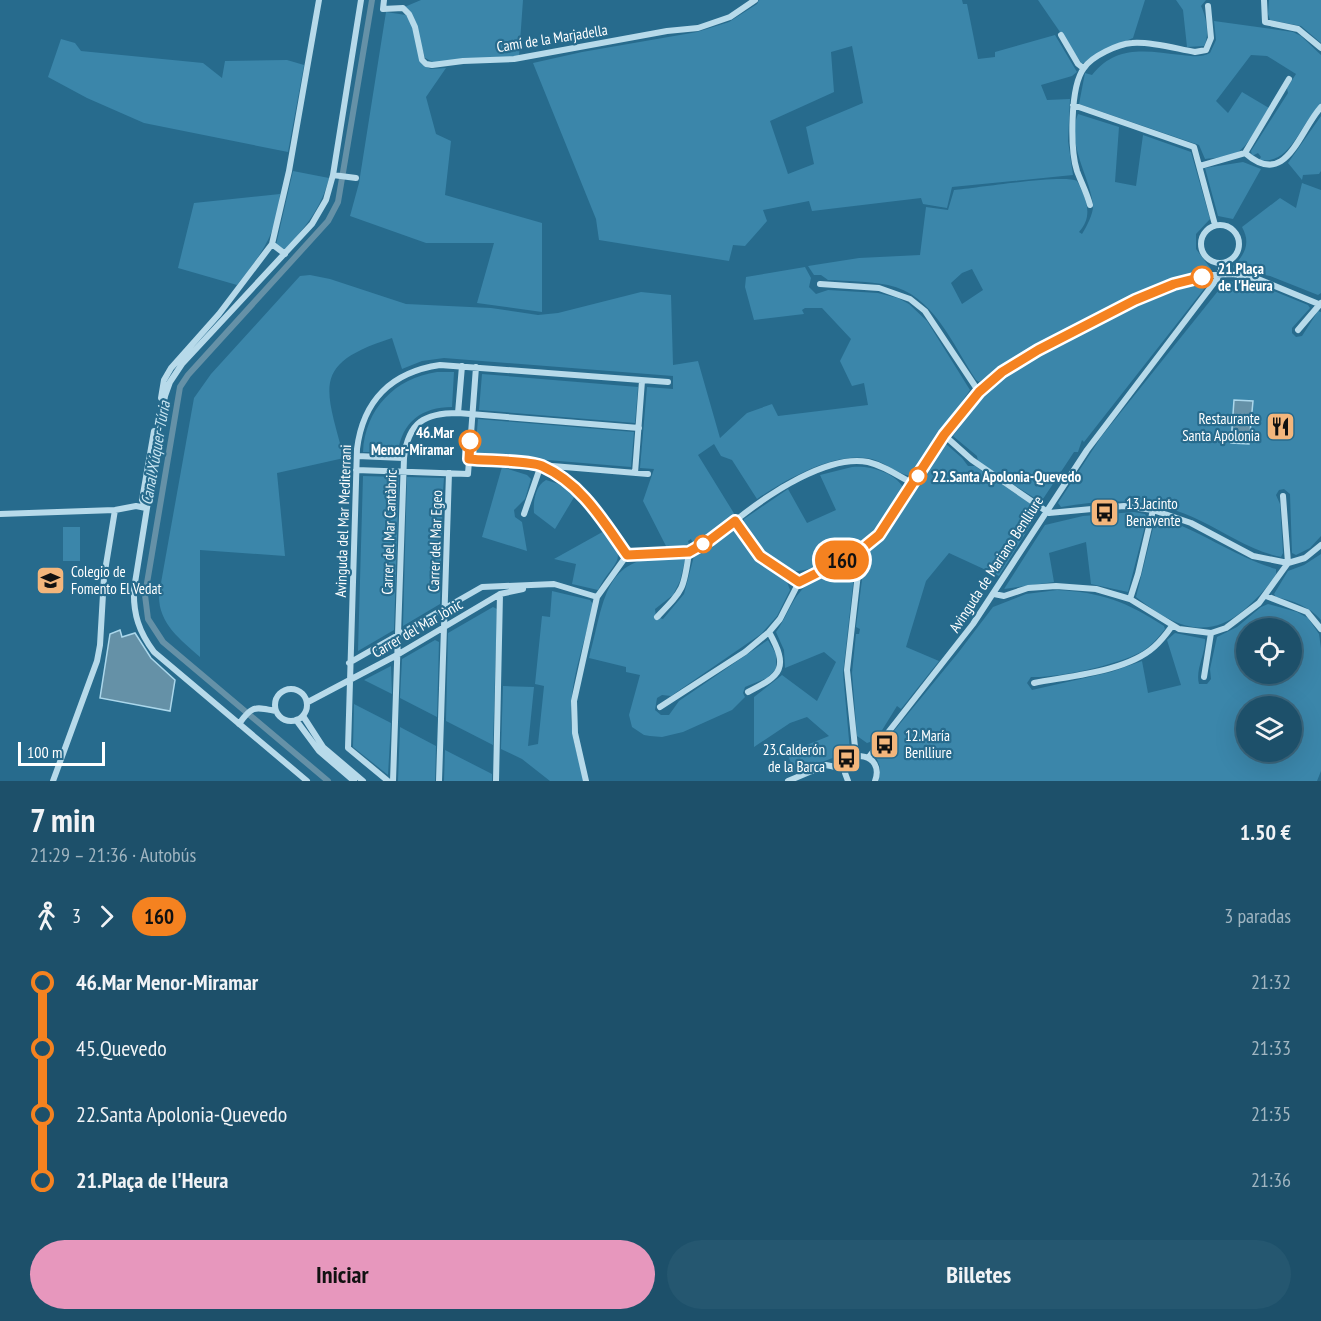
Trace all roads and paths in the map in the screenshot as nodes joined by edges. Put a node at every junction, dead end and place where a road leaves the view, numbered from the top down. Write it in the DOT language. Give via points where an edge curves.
graph roads {
  1 [pos="319,0"];
  2 [pos="361,0"];
  3 [pos="384,0"];
  4 [pos="755,0"];
  5 [pos="1264,0"];
  6 [pos="1208,6"];
  7 [pos="1061,35"];
  8 [pos="1321,48"];
  9 [pos="1083,68"];
  10 [pos="1289,79"];
  11 [pos="1073,105"];
  12 [pos="1321,107"];
  13 [pos="1245,153"];
  14 [pos="1200,166"];
  15 [pos="333,175"];
  16 [pos="355,178"];
  17 [pos="1090,205"];
  18 [pos="1215,225"];
  19 [pos="272,244"];
  20 [pos="285,254"];
  21 [pos="1221,263"];
  22 [pos="1219,274"];
  23 [pos="820,284"];
  24 [pos="1321,303"];
  25 [pos="217,322"];
  26 [pos="1298,330"];
  27 [pos="462,366"];
  28 [pos="476,367"];
  29 [pos="642,381"];
  30 [pos="668,382"];
  31 [pos="979,392"];
  32 [pos="458,413"];
  33 [pos="472,414"];
  34 [pos="639,428"];
  35 [pos="944,435"];
  36 [pos="357,456"];
  37 [pos="404,458"];
  38 [pos="469,459"];
  39 [pos="541,465"];
  40 [pos="356,470"];
  41 [pos="403,472"];
  42 [pos="449,473"];
  43 [pos="635,473"];
  44 [pos="648,474"];
  45 [pos="913,484"];
  46 [pos="1283,496"];
  47 [pos="142,500"];
  48 [pos="136,506"];
  49 [pos="146,508"];
  50 [pos="115,510"];
  51 [pos="1046,510"];
  52 [pos="1153,510"];
  53 [pos="0,514"];
  54 [pos="524,514"];
  55 [pos="735,521"];
  56 [pos="1321,545"];
  57 [pos="689,552"];
  58 [pos="857,553"];
  59 [pos="627,555"];
  60 [pos="1288,563"];
  61 [pos="799,582"];
  62 [pos="542,585"];
  63 [pos="500,594"];
  64 [pos="994,594"];
  65 [pos="597,597"];
  66 [pos="1266,597"];
  67 [pos="1130,599"];
  68 [pos="445,609"];
  69 [pos="657,617"];
  70 [pos="445,626"];
  71 [pos="1172,626"];
  72 [pos="1321,630"];
  73 [pos="769,632"];
  74 [pos="1211,633"];
  75 [pos="398,636"];
  76 [pos="397,655"];
  77 [pos="350,663"];
  78 [pos="1204,677"];
  79 [pos="349,679"];
  80 [pos="1034,683"];
  81 [pos="748,692"];
  82 [pos="308,702"];
  83 [pos="660,707"];
  84 [pos="276,711"];
  85 [pos="303,716"];
  86 [pos="296,720"];
  87 [pos="240,722"];
  88 [pos="856,757"];
  89 [pos="868,758"];
  90 [pos="845,768"];
  91 [pos="53,781"];
  92 [pos="307,781"];
  93 [pos="354,781"];
  94 [pos="363,781"];
  95 [pos="388,781"];
  96 [pos="393,781"];
  97 [pos="439,781"];
  98 [pos="496,781"];
  99 [pos="586,781"];
  100 [pos="788,781"];
  101 [pos="848,781"];
  102 [pos="874,781"];
  1 -- 19 [label="street"];
  2 -- 15 [label="street"];
  3 -- 4 [label="street, Camí de la Marjadella" via="383,9 403,8 409,14 422,60 432,65 514,59 698,28 730,17"];
  5 -- 8 [label="street" via="1265,22 1298,29"];
  6 -- 9 [label="street" via="1211,38 1206,50 1195,52 1130,43"];
  7 -- 9 [label="street"];
  9 -- 11 [label="street"];
  10 -- 13 [label="street"];
  11 -- 14 [label="street" via="1194,147"];
  11 -- 17 [label="street" via="1074,157"];
  12 -- 13 [label="street" via="1282,162 1267,166"];
  13 -- 14 [label="street"];
  14 -- 18 [label="street"];
  15 -- 16 [label="street"];
  15 -- 20 [label="street" via="320,212"];
  18 -- 21 [label="street" via="1202,237 1201,248 1209,260"];
  18 -- 21 [label="street" via="1226,226 1238,236 1236,255"];
  19 -- 20 [label="street"];
  19 -- 25 [label="street"];
  20 -- 25 [label="street"];
  21 -- 22 [label="street, Avinguda de Mariano Benlliure"];
  22 -- 24 [label="street" via="1258,279"];
  22 -- 31 [label="street" via="1174,284 1112,311 1017,361"];
  22 -- 51 [label="street, Avinguda de Mariano Benlliure"];
  23 -- 31 [label="street" via="879,288 910,299 925,311"];
  24 -- 26 [label="street"];
  25 -- 47 [label="street" via="177,361 164,380"];
  25 -- 49 [label="street" via="170,382 158,428"];
  27 -- 28 [label="street, Avinguda del Mar Mediterrani"];
  27 -- 32 [label="street"];
  27 -- 36 [label="street, Avinguda del Mar Mediterrani" via="424,368 382,391 367,413"];
  28 -- 29 [label="street, Avinguda del Mar Mediterrani"];
  28 -- 33 [label="street"];
  29 -- 30 [label="street, Avinguda del Mar Mediterrani"];
  29 -- 34 [label="street"];
  31 -- 35 [label="street"];
  32 -- 33 [label="street, Carrer del Mar Cantàbric"];
  32 -- 37 [label="street, Carrer del Mar Cantàbric" via="424,417 405,442"];
  33 -- 34 [label="street, Carrer del Mar Cantàbric"];
  33 -- 38 [label="street"];
  34 -- 43 [label="street"];
  35 -- 45 [label="street"];
  35 -- 51 [label="street" via="972,460"];
  36 -- 37 [label="street"];
  36 -- 40 [label="street, Avinguda del Mar Mediterrani"];
  37 -- 41 [label="street, Carrer del Mar Cantàbric"];
  38 -- 39 [label="street"];
  38 -- 42 [label="street" via="468,474"];
  39 -- 43 [label="street"];
  39 -- 54 [label="street"];
  39 -- 59 [label="street" via="581,492"];
  40 -- 41 [label="street"];
  40 -- 77 [label="street, Avinguda del Mar Mediterrani"];
  41 -- 42 [label="street"];
  41 -- 75 [label="street, Carrer del Mar Cantàbric"];
  42 -- 68 [label="street, Carrer del Mar Egeo"];
  43 -- 44 [label="street"];
  45 -- 55 [label="street" via="881,466 847,463 784,485"];
  45 -- 58 [label="street" via="879,535"];
  46 -- 60 [label="street"];
  47 -- 48 [label="street"];
  47 -- 49 [label="street"];
  48 -- 49 [label="street"];
  48 -- 50 [label="street"];
  49 -- 87 [label="street" via="133,602 138,626 154,652"];
  50 -- 53 [label="street"];
  50 -- 91 [label="street" via="97,661"];
  51 -- 52 [label="street" via="1055,514 1124,506"];
  51 -- 64 [label="street, Avinguda de Mariano Benlliure"];
  52 -- 60 [label="street" via="1191,522 1253,556"];
  52 -- 67 [label="street"];
  55 -- 57 [label="street"];
  55 -- 61 [label="street" via="760,556"];
  56 -- 60 [label="street" via="1305,558"];
  57 -- 59 [label="street"];
  57 -- 69 [label="street" via="680,594"];
  58 -- 61 [label="street"];
  58 -- 88 [label="street" via="859,565 847,670"];
  59 -- 65 [label="street"];
  60 -- 66 [label="street"];
  61 -- 73 [label="street"];
  62 -- 63 [label="street, Carrer del Mar Jònic"];
  62 -- 65 [label="street, Carrer del Mar Jònic" via="554,584"];
  62 -- 68 [label="street, Carrer del Mar Jònic" via="482,587"];
  63 -- 70 [label="street, Carrer del Mar Jònic"];
  63 -- 98 [label="street"];
  64 -- 67 [label="street" via="1004,596 1028,588 1068,586"];
  64 -- 89 [label="street, Avinguda de Mariano Benlliure"];
  65 -- 99 [label="street" via="574,702 575,733"];
  66 -- 72 [label="street" via="1307,612"];
  66 -- 74 [label="street" via="1226,628"];
  67 -- 71 [label="street"];
  68 -- 70 [label="street, Carrer del Mar Egeo"];
  68 -- 75 [label="street, Carrer del Mar Jònic"];
  70 -- 76 [label="street, Carrer del Mar Jònic"];
  70 -- 97 [label="street, Carrer del Mar Egeo"];
  71 -- 74 [label="street"];
  71 -- 80 [label="street" via="1156,646 1137,658"];
  73 -- 81 [label="street" via="779,650 780,669 770,681"];
  73 -- 83 [label="street"];
  74 -- 78 [label="street"];
  75 -- 76 [label="street, Carrer del Mar Cantàbric"];
  75 -- 77 [label="street, Carrer del Mar Jònic"];
  76 -- 79 [label="street, Carrer del Mar Jònic"];
  76 -- 96 [label="street, Carrer del Mar Cantàbric"];
  77 -- 79 [label="street, Avinguda del Mar Mediterrani"];
  79 -- 82 [label="street, Carrer del Mar Jònic"];
  79 -- 95 [label="street, Avinguda del Mar Mediterrani" via="348,748"];
  82 -- 84 [label="street" via="298,689 287,689 275,700"];
  82 -- 85 [label="street"];
  84 -- 86 [label="street" via="286,720"];
  84 -- 87 [label="street" via="256,708"];
  85 -- 86 [label="street"];
  85 -- 94 [label="street" via="323,747"];
  86 -- 93 [label="street" via="319,751"];
  87 -- 92 [label="street"];
  88 -- 89 [label="street"];
  88 -- 90 [label="street"];
  89 -- 102 [label="street" via="876,765"];
  90 -- 100 [label="street" via="826,765"];
  90 -- 101 [label="street"];
}
